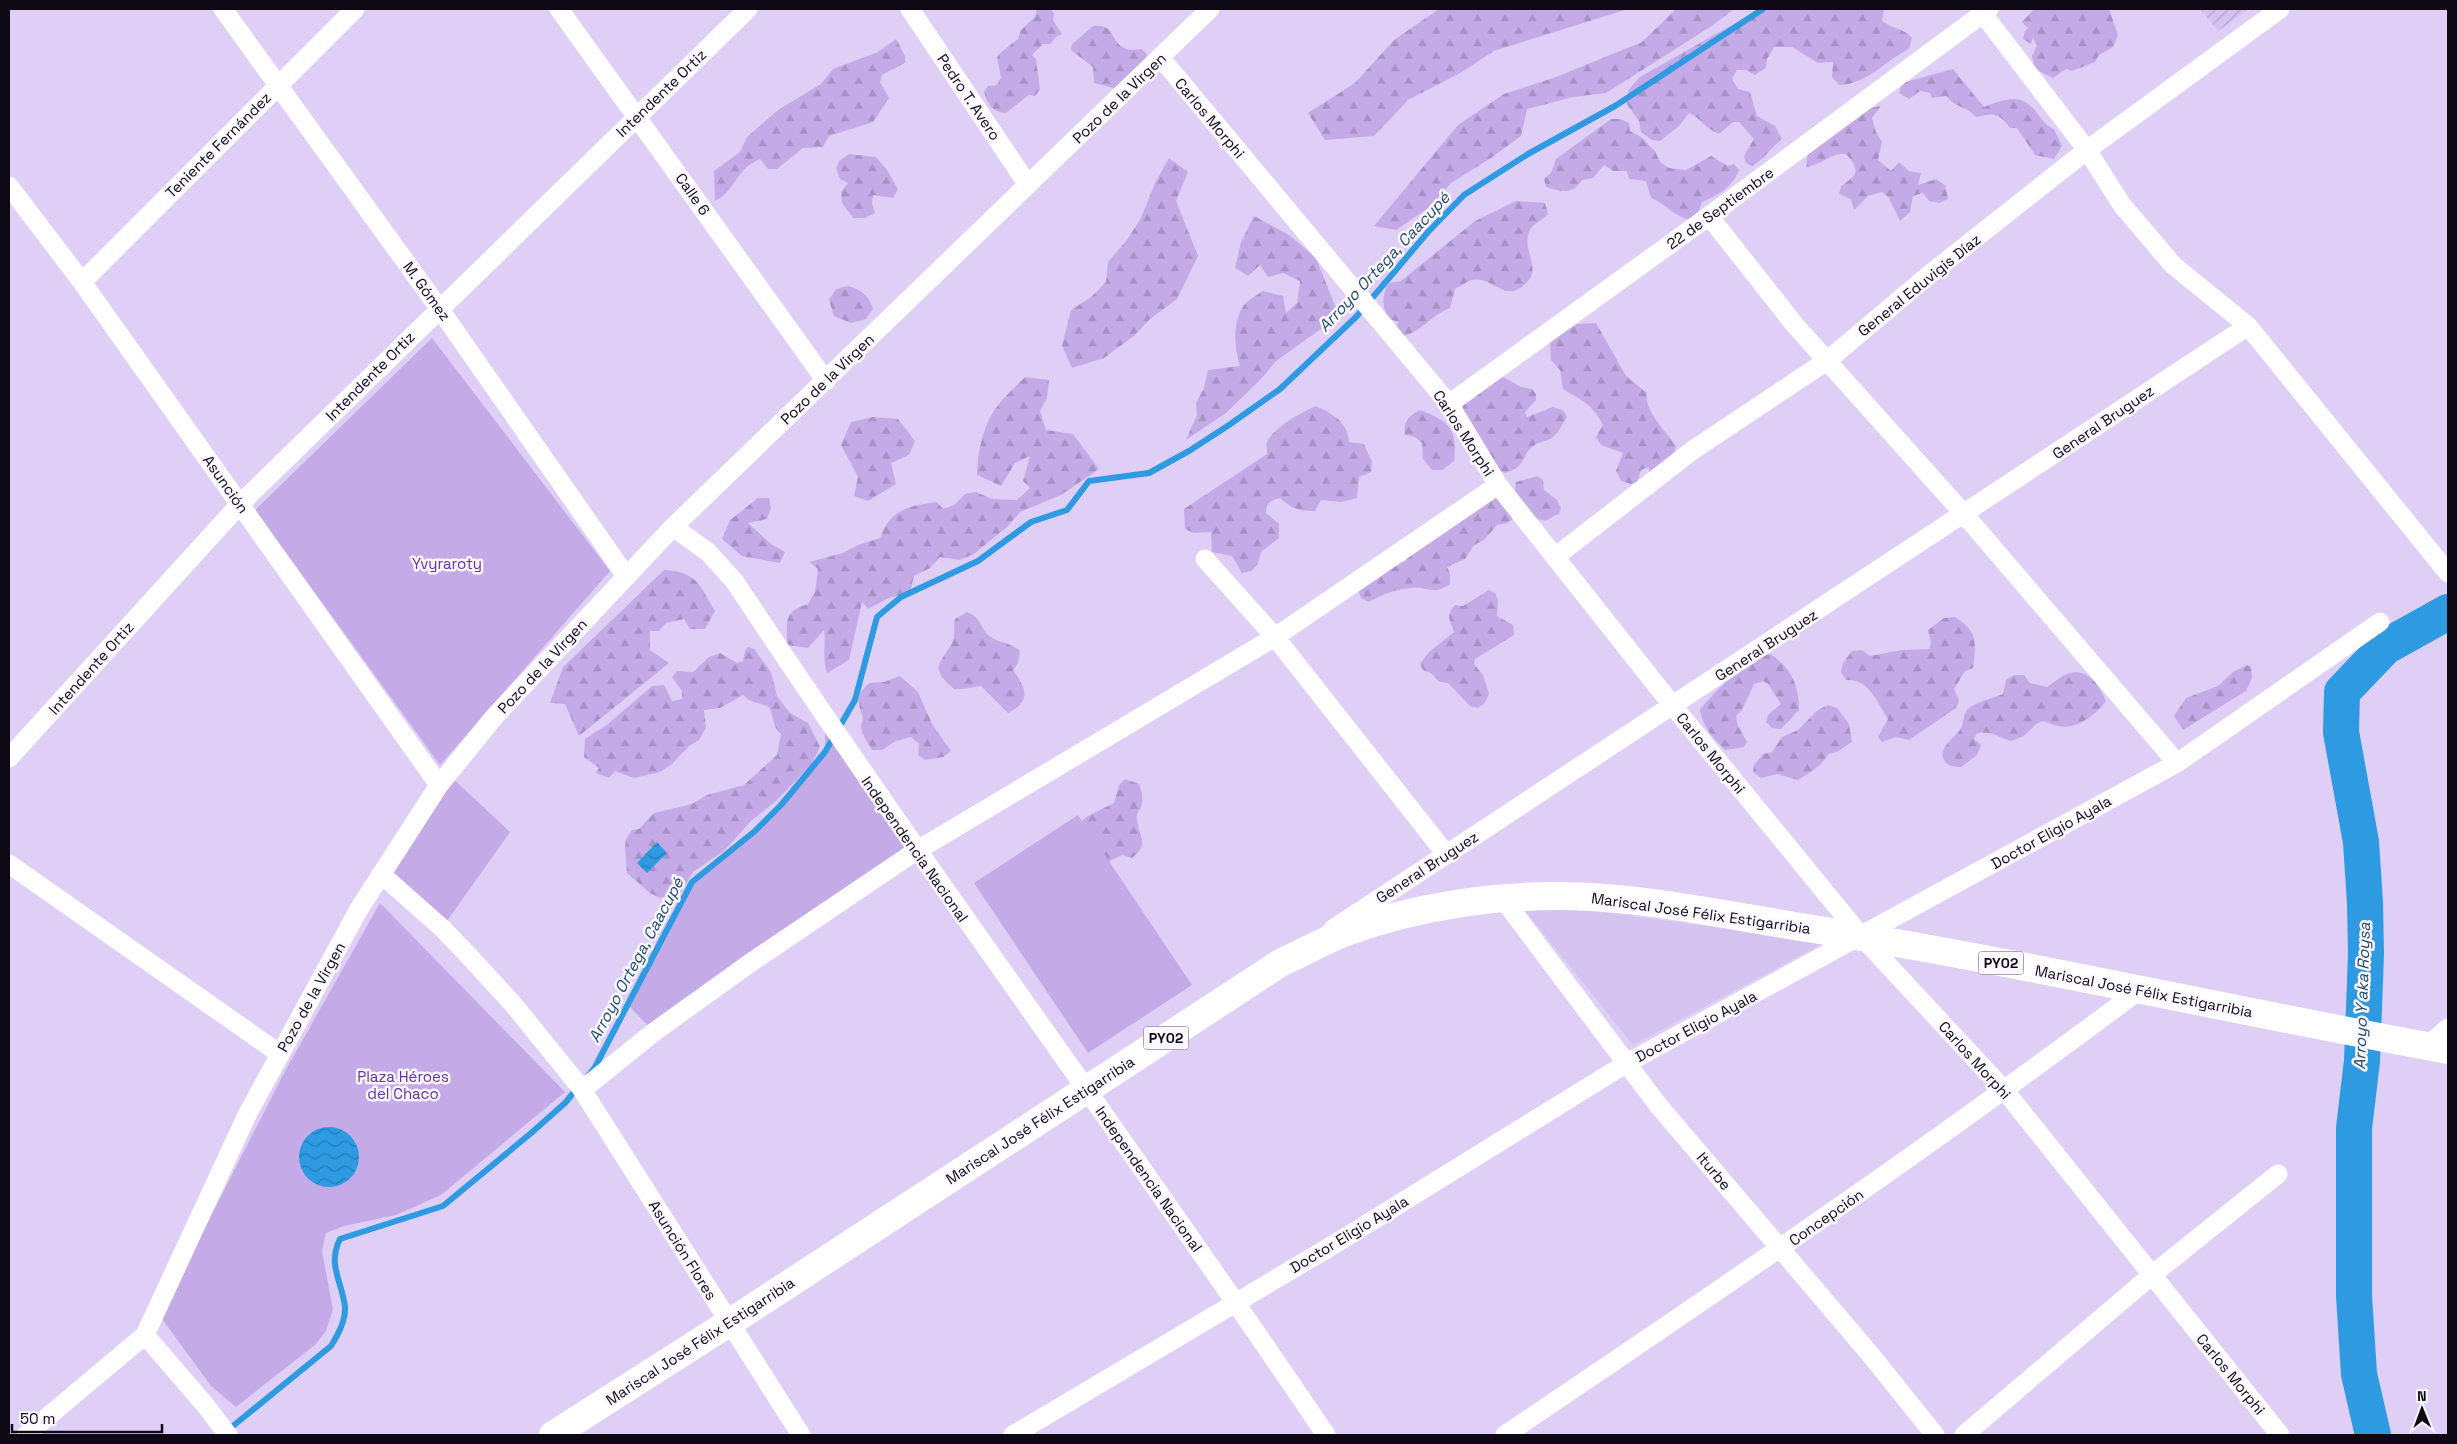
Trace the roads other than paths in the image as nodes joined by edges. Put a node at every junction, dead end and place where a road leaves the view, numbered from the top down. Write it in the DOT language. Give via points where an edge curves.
graph roads {
  1 [pos="224,9"];
  2 [pos="355,9"];
  3 [pos="559,9"];
  4 [pos="748,9"];
  5 [pos="910,9"];
  6 [pos="1210,9"];
  7 [pos="2280,9"];
  8 [pos="1986,11"];
  9 [pos="1160,58"];
  10 [pos="279,85"];
  11 [pos="638,116"];
  12 [pos="2087,150"];
  13 [pos="1028,185"];
  14 [pos="9,186"];
  15 [pos="1709,216"];
  16 [pos="82,282"];
  17 [pos="439,308"];
  18 [pos="2248,326"];
  19 [pos="1828,360"];
  20 [pos="826,381"];
  21 [pos="1449,404"];
  22 [pos="1498,485"];
  23 [pos="240,504"];
  24 [pos="1964,514"];
  25 [pos="673,527"];
  26 [pos="1555,557"];
  27 [pos="1205,559"];
  28 [pos="2448,573"];
  29 [pos="626,576"];
  30 [pos="2380,622"];
  31 [pos="1275,637"];
  32 [pos="1673,706"];
  33 [pos="9,758"];
  34 [pos="2177,763"];
  35 [pos="439,785"];
  36 [pos="916,851"];
  37 [pos="1446,854"];
  38 [pos="9,864"];
  39 [pos="381,874"];
  40 [pos="1503,899"];
  41 [pos="1861,936"];
  42 [pos="1282,962"];
  43 [pos="2141,989"];
  44 [pos="2448,1028"];
  45 [pos="2438,1048"];
  46 [pos="280,1054"];
  47 [pos="1627,1063"];
  48 [pos="578,1084"];
  49 [pos="1086,1090"];
  50 [pos="2005,1091"];
  51 [pos="2278,1174"];
  52 [pos="1781,1249"];
  53 [pos="2152,1275"];
  54 [pos="1236,1302"];
  55 [pos="729,1323"];
  56 [pos="145,1335"];
  57 [pos="225,1430"];
  58 [pos="26,1435"];
  59 [pos="553,1435"];
  60 [pos="801,1435"];
  61 [pos="1013,1435"];
  62 [pos="1326,1435"];
  63 [pos="1505,1435"];
  64 [pos="1935,1435"];
  65 [pos="1964,1435"];
  66 [pos="2280,1435"];
  1 -- 10 [label="street, M. Gómez"];
  2 -- 10 [label="street, Teniente Fernández"];
  3 -- 11 [label="street, Calle 6"];
  4 -- 11 [label="street, Intendente Ortiz"];
  5 -- 13 [label="street, Pedro T. Avero"];
  6 -- 9 [label="street, Pozo de la Virgen"];
  7 -- 12 [label="street, General Eduvigis Díaz"];
  8 -- 12 [label="street"];
  8 -- 15 [label="street, 22 de Septiembre"];
  9 -- 13 [label="street, Pozo de la Virgen"];
  9 -- 21 [label="street, Carlos Morphi"];
  10 -- 16 [label="street, Teniente Fernández"];
  10 -- 17 [label="street, M. Gómez"];
  11 -- 17 [label="street, Intendente Ortiz"];
  11 -- 20 [label="street, Calle 6"];
  12 -- 18 [label="street" via="2122,205 2173,265"];
  12 -- 19 [label="street, General Eduvigis Díaz" via="1930,274"];
  13 -- 20 [label="street, Pozo de la Virgen"];
  14 -- 16 [label="street, Asunción"];
  15 -- 19 [label="street" via="1794,324"];
  15 -- 21 [label="street, 22 de Septiembre"];
  16 -- 23 [label="street, Asunción"];
  17 -- 23 [label="street, Intendente Ortiz"];
  17 -- 29 [label="street, M. Gómez"];
  18 -- 24 [label="street, General Bruguez"];
  18 -- 28 [label="street"];
  19 -- 24 [label="street"];
  19 -- 26 [label="street, General Eduvigis Díaz" via="1692,450"];
  20 -- 25 [label="street, Pozo de la Virgen"];
  21 -- 22 [label="street, Carlos Morphi"];
  22 -- 26 [label="street, Carlos Morphi"];
  22 -- 31 [label="street"];
  23 -- 33 [label="street, Intendente Ortiz"];
  23 -- 35 [label="street, Asunción"];
  24 -- 32 [label="street, General Bruguez"];
  24 -- 34 [label="street"];
  25 -- 29 [label="street, Pozo de la Virgen"];
  25 -- 36 [label="street, Independencia Nacional" via="722,566"];
  26 -- 32 [label="street, Carlos Morphi"];
  27 -- 31 [label="street"];
  29 -- 35 [label="street, Pozo de la Virgen" via="495,716"];
  30 -- 34 [label="street, Doctor Eligio Ayala"];
  31 -- 36 [label="street"];
  31 -- 37 [label="street"];
  32 -- 37 [label="street, General Bruguez"];
  32 -- 41 [label="street, Carlos Morphi"];
  34 -- 41 [label="street, Doctor Eligio Ayala"];
  35 -- 39 [label="street, Pozo de la Virgen"];
  36 -- 48 [label="street"];
  36 -- 49 [label="street, Independencia Nacional"];
  37 -- 42 [label="street, General Bruguez"];
  38 -- 46 [label="street"];
  39 -- 46 [label="street, Pozo de la Virgen"];
  39 -- 48 [label="street, Asunción Flores" via="468,955"];
  40 -- 41 [label="main road, Mariscal José Félix Estigarribia / PY02" via="1597,897"];
  40 -- 42 [label="main road, Mariscal José Félix Estigarribia / PY02" via="1428,909 1388,919 1350,930"];
  40 -- 47 [label="street, Iturbe"];
  41 -- 43 [label="main road, Mariscal José Félix Estigarribia / PY02"];
  41 -- 47 [label="street, Doctor Eligio Ayala"];
  41 -- 50 [label="street, Carlos Morphi"];
  42 -- 49 [label="main road, Mariscal José Félix Estigarribia / PY02"];
  43 -- 45 [label="main road, Mariscal José Félix Estigarribia / PY02"];
  43 -- 50 [label="street, Concepción"];
  44 -- 45 [label="street"];
  46 -- 56 [label="street, Pozo de la Virgen" via="247,1115"];
  47 -- 52 [label="street, Iturbe" via="1658,1105"];
  47 -- 54 [label="street, Doctor Eligio Ayala"];
  48 -- 55 [label="street, Asunción Flores"];
  49 -- 54 [label="street, Independencia Nacional"];
  49 -- 55 [label="main road, Mariscal José Félix Estigarribia / PY02"];
  50 -- 52 [label="street, Concepción"];
  50 -- 53 [label="street, Carlos Morphi"];
  51 -- 53 [label="street"];
  52 -- 63 [label="street, Concepción"];
  52 -- 64 [label="street, Iturbe"];
  53 -- 65 [label="street"];
  53 -- 66 [label="street, Carlos Morphi"];
  54 -- 61 [label="street, Doctor Eligio Ayala"];
  54 -- 62 [label="street, Independencia Nacional"];
  55 -- 59 [label="main road, Mariscal José Félix Estigarribia / PY02"];
  55 -- 60 [label="street, Asunción Flores"];
  56 -- 57 [label="street"];
  56 -- 58 [label="street, Pozo de la Virgen"];
}
